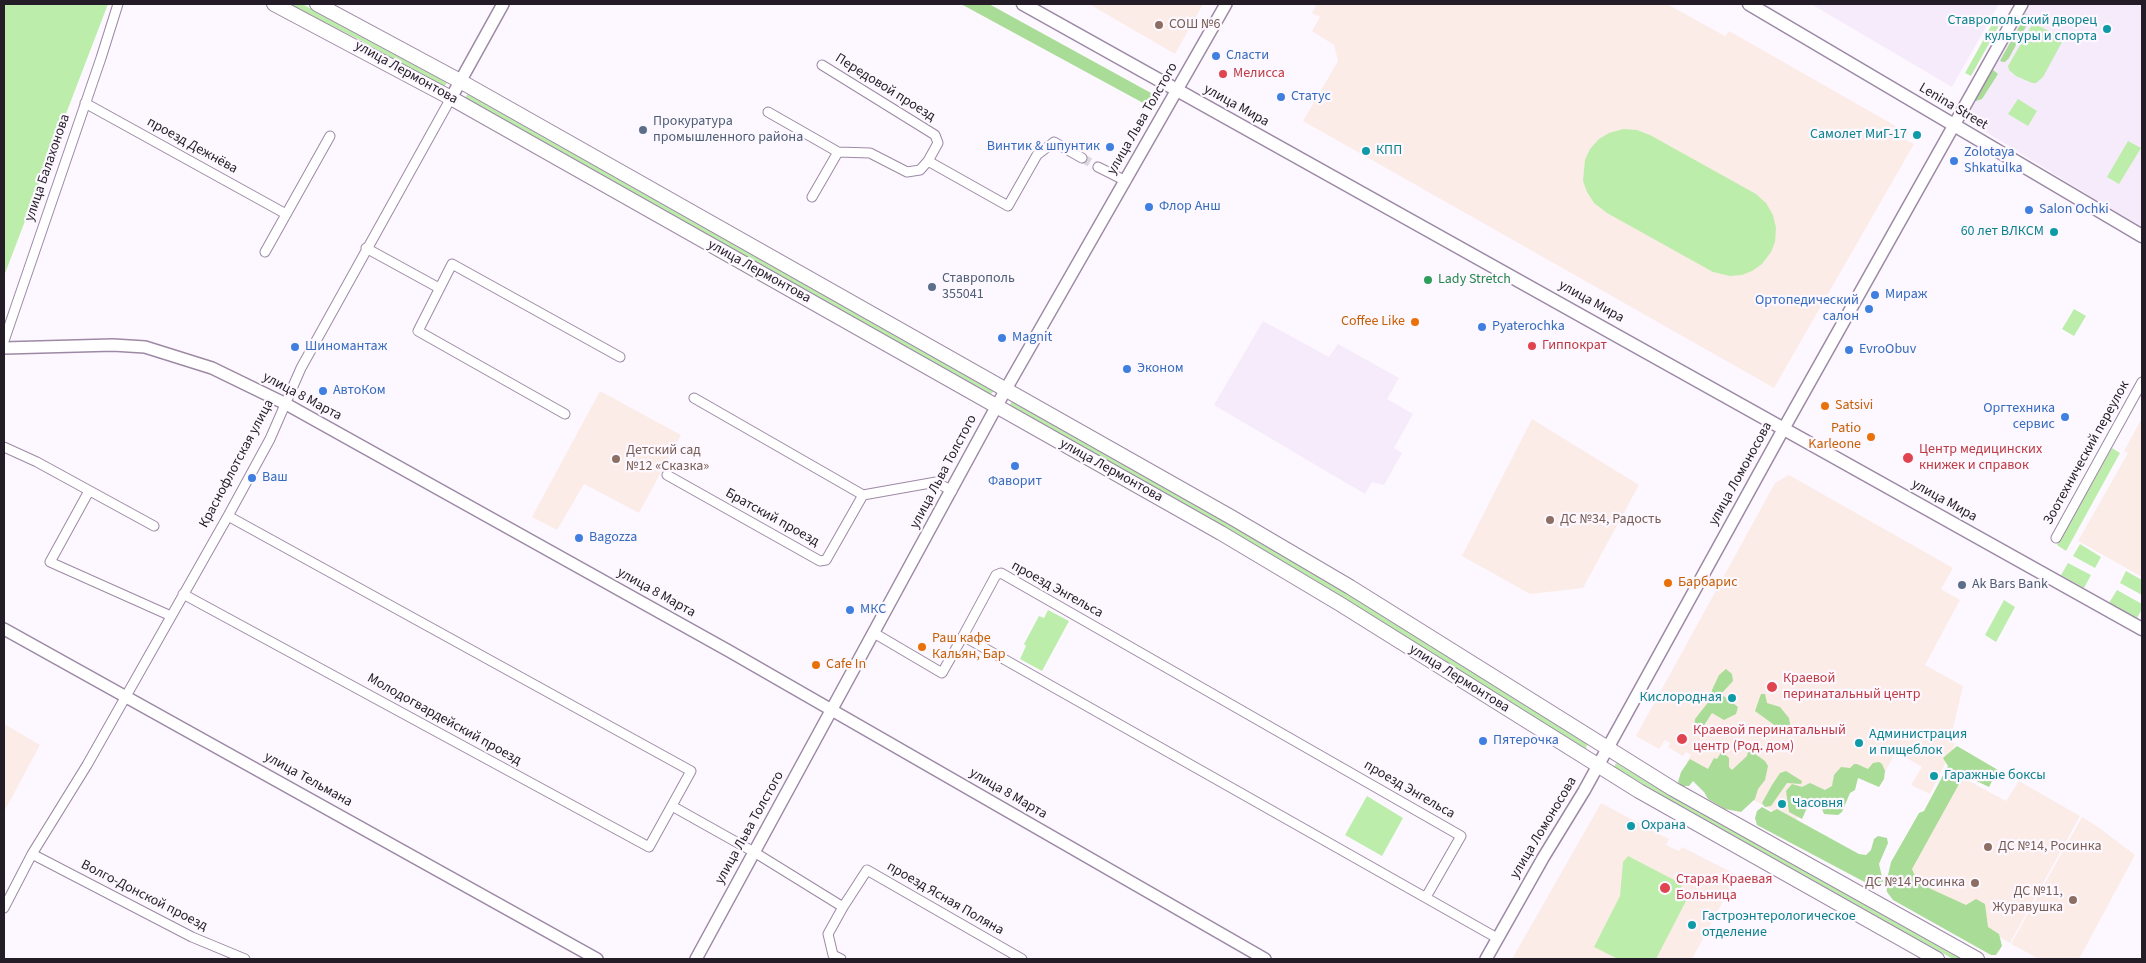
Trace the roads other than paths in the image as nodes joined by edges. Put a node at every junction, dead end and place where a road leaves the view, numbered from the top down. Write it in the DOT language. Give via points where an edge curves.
graph roads {
  1 [pos="118,4"];
  2 [pos="274,4"];
  3 [pos="317,4"];
  4 [pos="503,4"];
  5 [pos="1023,4"];
  6 [pos="1226,4"];
  7 [pos="1749,4"];
  8 [pos="2022,4"];
  9 [pos="822,65"];
  10 [pos="460,81"];
  11 [pos="1177,90"];
  12 [pos="451,98"];
  13 [pos="85,103"];
  14 [pos="768,112"];
  15 [pos="1954,125"];
  16 [pos="330,136"];
  17 [pos="838,152"];
  18 [pos="1082,158"];
  19 [pos="928,160"];
  20 [pos="1098,166"];
  21 [pos="1126,181"];
  22 [pos="812,197"];
  23 [pos="286,214"];
  24 [pos="2142,236"];
  25 [pos="366,248"];
  26 [pos="265,252"];
  27 [pos="439,288"];
  28 [pos="4,341"];
  29 [pos="4,348"];
  30 [pos="620,357"];
  31 [pos="2142,382"];
  32 [pos="1006,389"];
  33 [pos="694,398"];
  34 [pos="286,404"];
  35 [pos="997,406"];
  36 [pos="565,414"];
  37 [pos="1784,428"];
  38 [pos="4,447"];
  39 [pos="667,475"];
  40 [pos="89,490"];
  41 [pos="952,491"];
  42 [pos="863,495"];
  43 [pos="228,516"];
  44 [pos="154,526"];
  45 [pos="2056,538"];
  46 [pos="183,594"];
  47 [pos="171,616"];
  48 [pos="4,629"];
  49 [pos="2142,629"];
  50 [pos="874,633"];
  51 [pos="963,636"];
  52 [pos="126,696"];
  53 [pos="832,710"];
  54 [pos="1607,748"];
  55 [pos="1598,765"];
  56 [pos="672,806"];
  57 [pos="754,852"];
  58 [pos="32,854"];
  59 [pos="1426,897"];
  60 [pos="843,907"];
  61 [pos="4,908"];
  62 [pos="1497,938"];
  63 [pos="244,959"];
  64 [pos="597,959"];
  65 [pos="696,959"];
  66 [pos="840,959"];
  67 [pos="1022,959"];
  68 [pos="1265,959"];
  69 [pos="1486,959"];
  70 [pos="1937,959"];
  71 [pos="1977,959"];
  1 -- 13 [label="street, улица Балахонова"];
  2 -- 12 [label="main road, улица Лермонтова"];
  3 -- 10 [label="main road, улица Лермонтова"];
  4 -- 10 [label="street, Краснофлотская улица"];
  5 -- 11 [label="main road, улица Мира"];
  6 -- 11 [label="street, улица Льва Толстого"];
  7 -- 15 [label="main road, Lenina Street"];
  8 -- 15 [label="street, улица Ломоносова"];
  9 -- 19 [label="street, Передовой проезд" via="935,136 938,142"];
  10 -- 12 [label="street, Краснофлотская улица"];
  10 -- 32 [label="main road, улица Лермонтова"];
  11 -- 21 [label="street, улица Льва Толстого"];
  11 -- 37 [label="main road, улица Мира"];
  12 -- 25 [label="street, Краснофлотская улица"];
  12 -- 35 [label="main road, улица Лермонтова"];
  13 -- 23 [label="street, проезд Дежнёва"];
  13 -- 28 [label="street, улица Балахонова"];
  14 -- 17 [label="street"];
  15 -- 24 [label="main road, Lenina Street"];
  15 -- 37 [label="street, улица Ломоносова"];
  16 -- 23 [label="street"];
  17 -- 19 [label="street" via="870,153 907,172 920,170"];
  17 -- 22 [label="street"];
  18 -- 19 [label="street" via="1054,142 1037,155 1008,206"];
  20 -- 21 [label="street"];
  21 -- 32 [label="street, улица Льва Толстого"];
  23 -- 26 [label="street"];
  25 -- 27 [label="street"];
  25 -- 34 [label="street, Краснофлотская улица" via="301,368"];
  27 -- 30 [label="street" via="452,264"];
  27 -- 36 [label="street" via="418,330"];
  29 -- 34 [label="street, улица 8 Марта" via="145,347 212,368"];
  31 -- 45 [label="street, Зоотехнический переулок"];
  32 -- 35 [label="street, улица Льва Толстого"];
  32 -- 54 [label="main road, улица Лермонтова" via="1350,587"];
  33 -- 42 [label="street"];
  34 -- 43 [label="street, Краснофлотская улица"];
  34 -- 53 [label="street, улица 8 Марта"];
  35 -- 41 [label="street, улица Льва Толстого"];
  35 -- 55 [label="main road, улица Лермонтова" via="1340,604"];
  37 -- 49 [label="main road, улица Мира"];
  37 -- 54 [label="street, улица Ломоносова"];
  38 -- 40 [label="street"];
  39 -- 42 [label="street, Братский проезд" via="820,561 826,560"];
  40 -- 44 [label="street"];
  40 -- 47 [label="street" via="50,562"];
  41 -- 42 [label="street" via="936,482"];
  41 -- 50 [label="street, улица Льва Толстого"];
  43 -- 46 [label="street, Краснофлотская улица"];
  43 -- 56 [label="street, Молодогвардейский проезд" via="690,771"];
  46 -- 47 [label="street, Краснофлотская улица"];
  46 -- 56 [label="street, Молодогвардейский проезд" via="649,848"];
  47 -- 52 [label="street, Краснофлотская улица"];
  48 -- 52 [label="street, улица Тельмана"];
  50 -- 51 [label="street" via="942,673"];
  50 -- 53 [label="street, улица Льва Толстого"];
  51 -- 59 [label="street"];
  51 -- 59 [label="street, проезд Энгельса" via="996,575 1001,573 1461,836"];
  52 -- 58 [label="street, Краснофлотская улица"];
  52 -- 64 [label="street, улица Тельмана"];
  53 -- 57 [label="street, улица Льва Толстого"];
  53 -- 68 [label="street, улица 8 Марта"];
  54 -- 55 [label="street, улица Ломоносова"];
  54 -- 71 [label="main road, улица Лермонтова" via="1682,794"];
  55 -- 62 [label="street, улица Ломоносова"];
  55 -- 70 [label="main road, улица Лермонтова"];
  56 -- 57 [label="street"];
  57 -- 60 [label="street"];
  57 -- 65 [label="street, улица Льва Толстого"];
  58 -- 61 [label="street, Краснофлотская улица"];
  58 -- 63 [label="street, Волго-Донской проезд" via="192,937"];
  59 -- 62 [label="street"];
  60 -- 66 [label="street, проезд Ясная Поляна" via="828,934 833,955"];
  60 -- 67 [label="street, проезд Ясная Поляна" via="866,870"];
  62 -- 69 [label="street, улица Ломоносова"];
}
